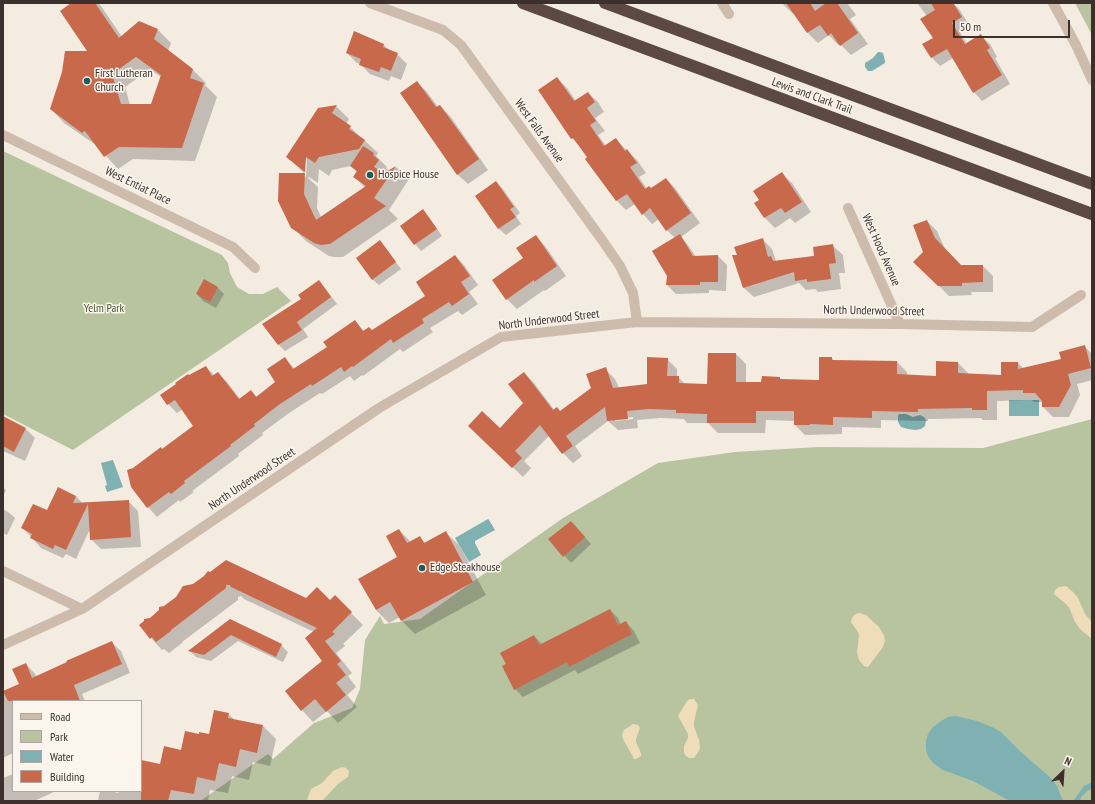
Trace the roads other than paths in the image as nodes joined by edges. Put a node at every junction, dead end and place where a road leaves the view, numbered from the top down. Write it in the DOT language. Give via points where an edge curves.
graph roads {
  1 [pos="370,3"];
  2 [pos="523,3"];
  3 [pos="605,3"];
  4 [pos="722,3"];
  5 [pos="1053,3"];
  6 [pos="730,14"];
  7 [pos="1092,80"];
  8 [pos="3,136"];
  9 [pos="1092,184"];
  10 [pos="848,208"];
  11 [pos="1092,214"];
  12 [pos="256,268"];
  13 [pos="1082,295"];
  14 [pos="637,322"];
  15 [pos="900,324"];
  16 [pos="3,571"];
  17 [pos="82,609"];
  18 [pos="3,645"];
  1 -- 14 [label="street, West Falls Avenue" via="442,30 461,45 620,266 633,293"];
  2 -- 11 [label="highway, Lewis and Clark Trail"];
  3 -- 9 [label="highway, Lewis and Clark Trail"];
  4 -- 6 [label="street"];
  5 -- 7 [label="street"];
  8 -- 12 [label="street, West Entiat Place" via="234,247"];
  10 -- 15 [label="street, West Hood Avenue"];
  13 -- 15 [label="street, North Underwood Street" via="1032,327"];
  14 -- 15 [label="street, North Underwood Street"];
  14 -- 17 [label="street, North Underwood Street" via="501,337 379,408"];
  16 -- 17 [label="street"];
  17 -- 18 [label="street, North Underwood Street"];
}
